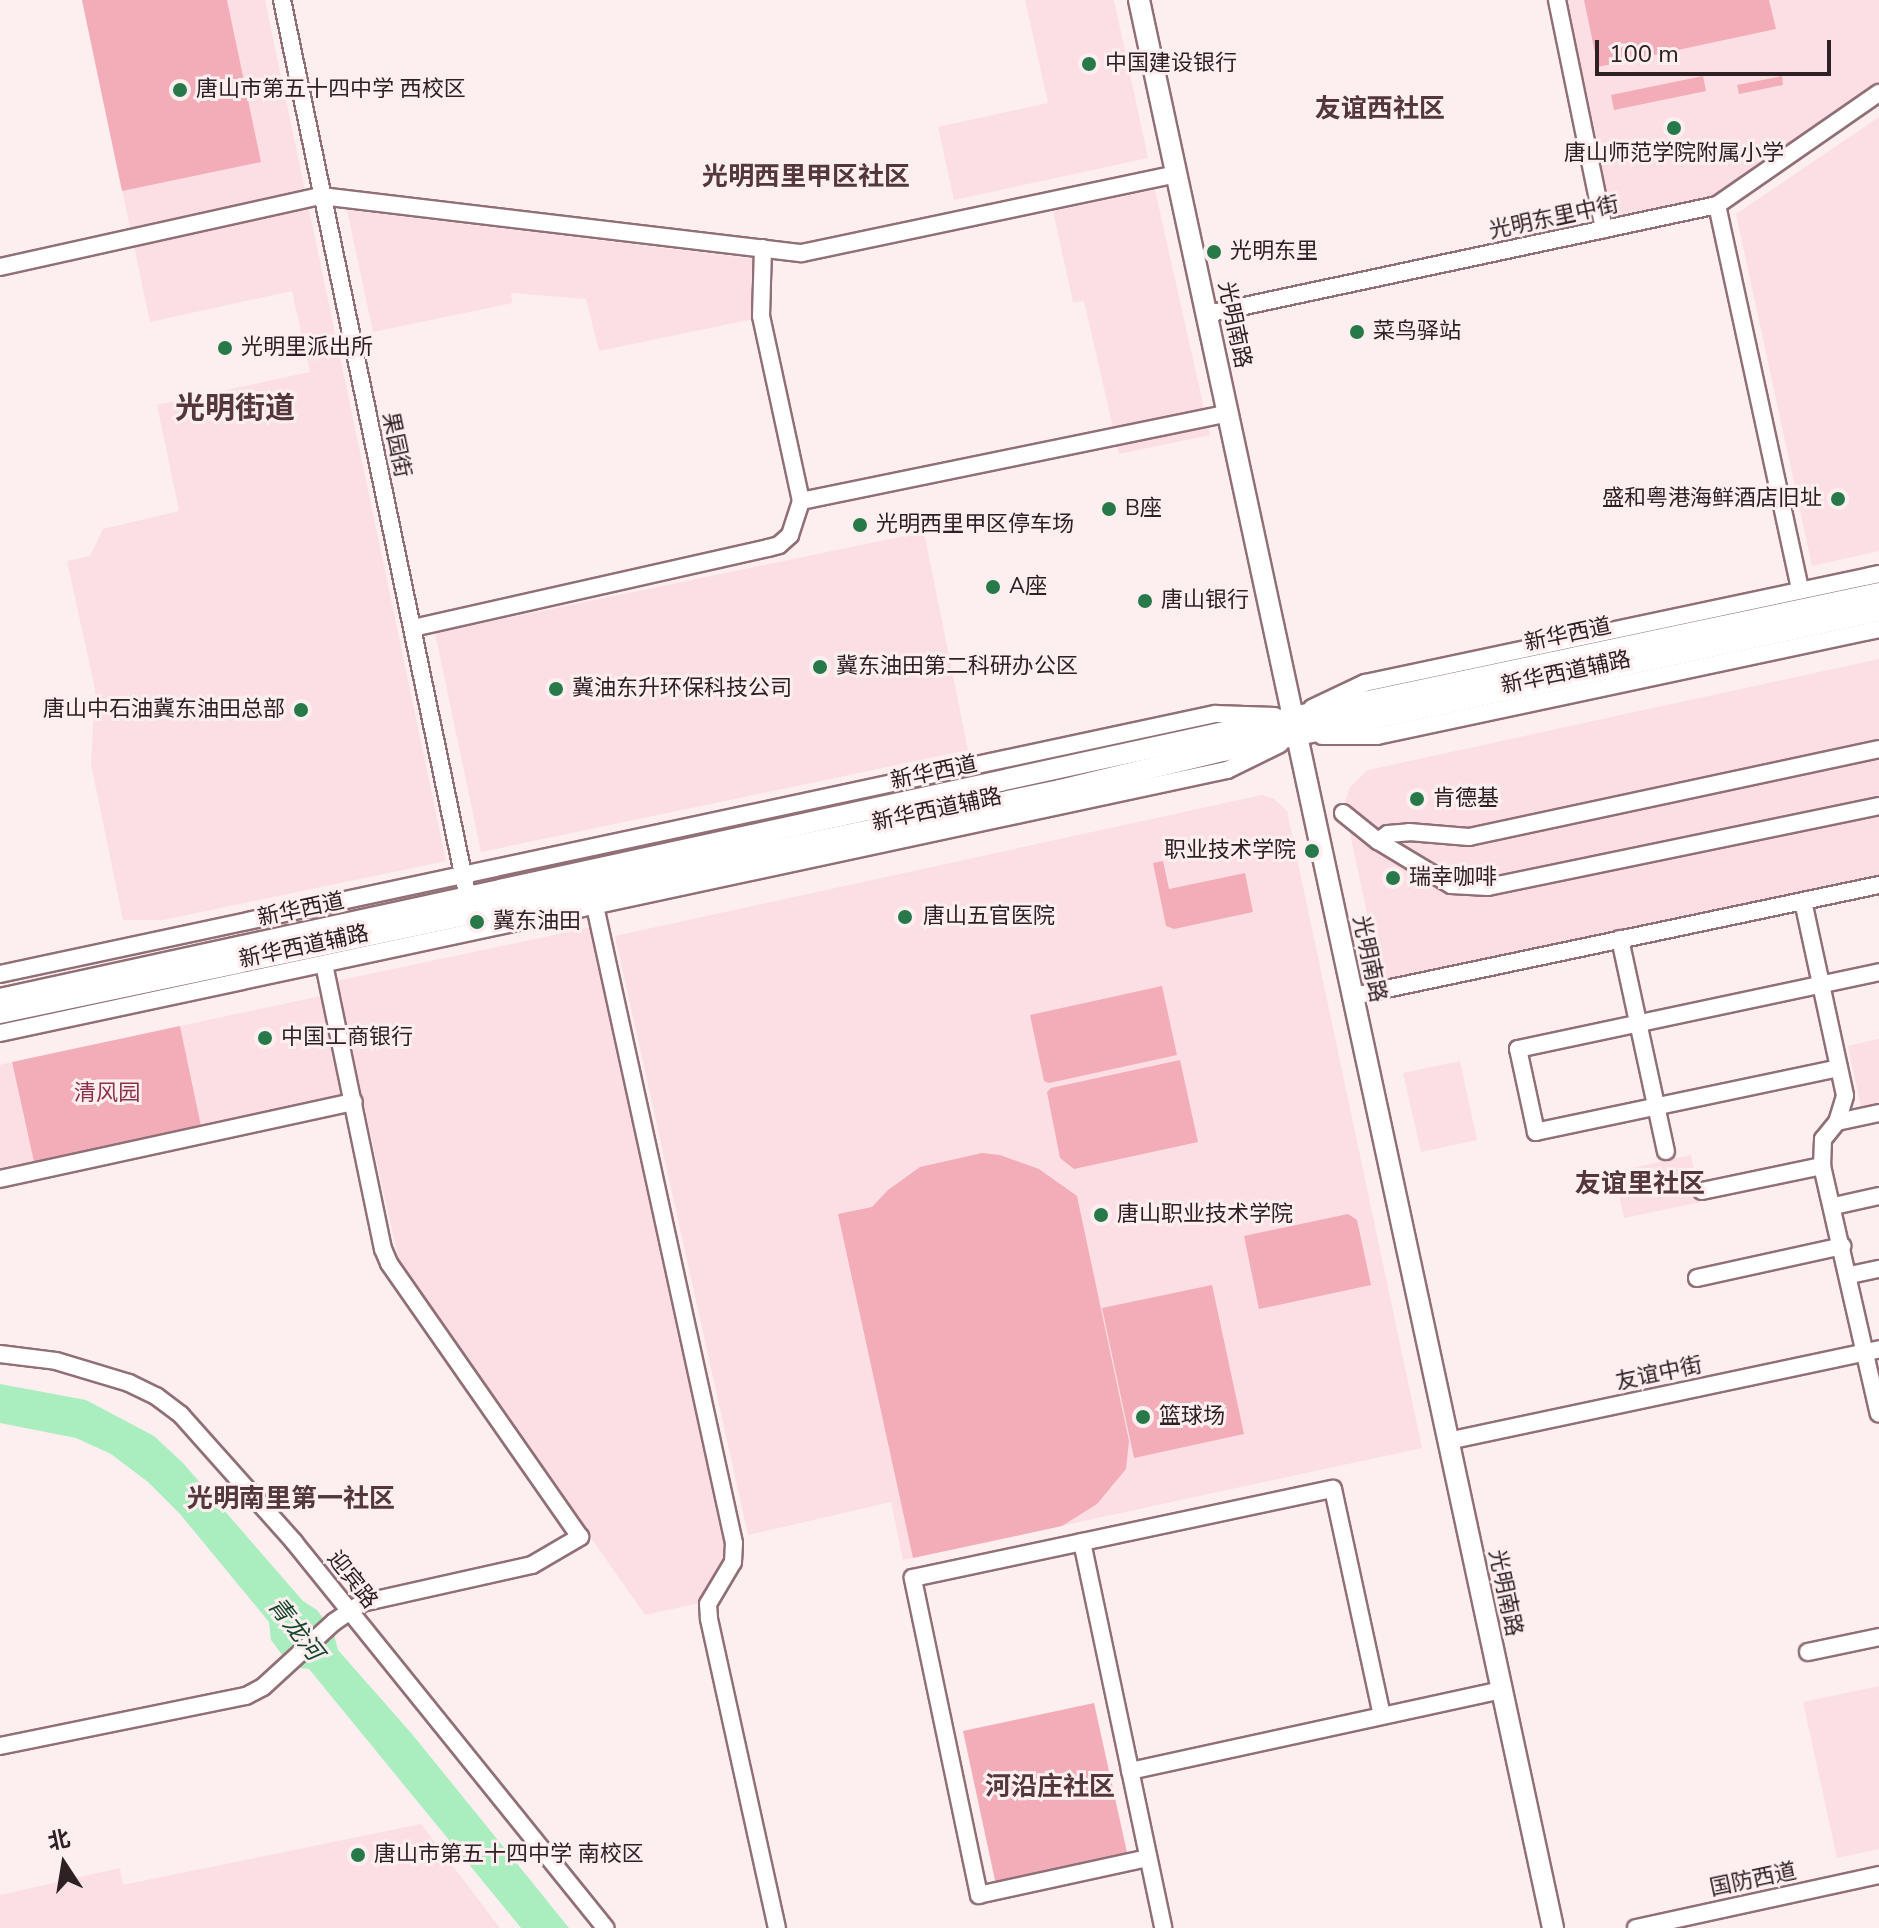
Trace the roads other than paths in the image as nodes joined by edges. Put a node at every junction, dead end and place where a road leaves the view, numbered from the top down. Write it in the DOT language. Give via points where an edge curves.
graph roads {
  1 [pos="282,0"];
  2 [pos="1139,0"];
  3 [pos="1557,0"];
  4 [pos="1879,93"];
  5 [pos="1177,174"];
  6 [pos="321,196"];
  7 [pos="1717,205"];
  8 [pos="1604,229"];
  9 [pos="763,248"];
  10 [pos="0,267"];
  11 [pos="1207,314"];
  12 [pos="1229,413"];
  13 [pos="801,501"];
  14 [pos="1879,574"];
  15 [pos="1800,590"];
  16 [pos="1879,593"];
  17 [pos="1879,611"];
  18 [pos="413,628"];
  19 [pos="1879,629"];
  20 [pos="1295,726"];
  21 [pos="1872,751"];
  22 [pos="1879,765"];
  23 [pos="1879,806"];
  24 [pos="1343,813"];
  25 [pos="1378,841"];
  26 [pos="465,874"];
  27 [pos="1879,885"];
  28 [pos="468,898"];
  29 [pos="1803,901"];
  30 [pos="595,906"];
  31 [pos="1620,939"];
  32 [pos="324,965"];
  33 [pos="1879,972"];
  34 [pos="0,974"];
  35 [pos="1820,984"];
  36 [pos="1353,996"];
  37 [pos="0,999"];
  38 [pos="0,1013"];
  39 [pos="1638,1023"];
  40 [pos="0,1033"];
  41 [pos="1839,1068"];
  42 [pos="354,1102"];
  43 [pos="1656,1107"];
  44 [pos="1879,1113"];
  45 [pos="1837,1122"];
  46 [pos="1666,1151"];
  47 [pos="1822,1166"];
  48 [pos="0,1179"];
  49 [pos="1702,1191"];
  50 [pos="1879,1196"];
  51 [pos="1834,1206"];
  52 [pos="1843,1246"];
  53 [pos="1879,1269"];
  54 [pos="1850,1275"];
  55 [pos="1697,1278"];
  56 [pos="1872,1350"];
  57 [pos="0,1354"];
  58 [pos="1879,1414"];
  59 [pos="1448,1441"];
  60 [pos="1082,1542"];
  61 [pos="348,1611"];
  62 [pos="1879,1637"];
  63 [pos="1808,1652"];
  64 [pos="1501,1690"];
  65 [pos="1382,1716"];
  66 [pos="0,1746"];
  67 [pos="1130,1771"];
  68 [pos="1148,1858"];
  69 [pos="1879,1875"];
  70 [pos="605,1928"];
  71 [pos="777,1928"];
  72 [pos="1163,1928"];
  73 [pos="1553,1928"];
  74 [pos="1636,1928"];
  1 -- 6 [label="street, 果园街"];
  2 -- 5 [label="main road, 光明南路"];
  3 -- 8 [label="street"];
  4 -- 7 [label="street, 光明东里中街"];
  5 -- 9 [label="street" via="802,253"];
  5 -- 11 [label="main road, 光明南路"];
  6 -- 9 [label="street"];
  6 -- 10 [label="street"];
  6 -- 18 [label="street, 果园街"];
  7 -- 8 [label="street, 光明东里中街"];
  7 -- 15 [label="street"];
  8 -- 11 [label="street, 光明东里中街"];
  9 -- 13 [label="street" via="761,316"];
  11 -- 12 [label="main road, 光明南路"];
  12 -- 13 [label="street"];
  12 -- 20 [label="main road, 光明南路"];
  13 -- 18 [label="street" via="790,535 779,545"];
  14 -- 15 [label="street, 新华西道辅路"];
  15 -- 20 [label="street, 新华西道辅路" via="1365,683"];
  16 -- 20 [label="main road, 新华西道"];
  17 -- 20 [label="main road, 新华西道"];
  18 -- 26 [label="street, 果园街"];
  19 -- 20 [label="street, 新华西道辅路" via="1377,736"];
  20 -- 26 [label="street, 新华西道辅路" via="1215,714"];
  20 -- 28 [label="main road, 新华西道"];
  20 -- 30 [label="street, 新华西道辅路" via="1227,770"];
  20 -- 36 [label="main road, 光明南路"];
  20 -- 38 [label="main road, 新华西道" via="1044,794"];
  21 -- 22 [label="street"];
  21 -- 25 [label="street" via="1469,837 1409,832"];
  23 -- 25 [label="street" via="1488,887 1451,885"];
  24 -- 25 [label="street"];
  26 -- 28 [label="street, 果园街"];
  26 -- 34 [label="street, 新华西道辅路"];
  27 -- 29 [label="street"];
  28 -- 37 [label="main road, 新华西道"];
  29 -- 31 [label="street"];
  29 -- 35 [label="street"];
  30 -- 32 [label="street, 新华西道辅路"];
  30 -- 71 [label="street" via="734,1543 733,1562 708,1604 709,1619"];
  31 -- 36 [label="street"];
  31 -- 39 [label="street"];
  32 -- 40 [label="street, 新华西道辅路"];
  32 -- 42 [label="street"];
  33 -- 35 [label="street"];
  35 -- 39 [label="street"];
  35 -- 41 [label="street"];
  36 -- 59 [label="main road, 光明南路"];
  39 -- 43 [label="street"];
  39 -- 43 [label="street" via="1518,1049 1536,1132"];
  41 -- 43 [label="street"];
  41 -- 45 [label="street" via="1845,1096"];
  42 -- 48 [label="street"];
  42 -- 61 [label="street" via="389,1263 580,1537 532,1565 362,1603"];
  43 -- 46 [label="street"];
  44 -- 45 [label="street"];
  45 -- 47 [label="street" via="1823,1139"];
  47 -- 49 [label="street"];
  47 -- 51 [label="street"];
  50 -- 51 [label="street"];
  51 -- 52 [label="street"];
  52 -- 54 [label="street"];
  52 -- 55 [label="street"];
  53 -- 54 [label="street"];
  54 -- 56 [label="street"];
  56 -- 58 [label="street"];
  56 -- 59 [label="street, 友谊中街"];
  57 -- 61 [label="street, 迎宾路" via="56,1361 156,1396 181,1415"];
  59 -- 64 [label="main road, 光明南路"];
  60 -- 65 [label="street" via="1333,1489"];
  60 -- 67 [label="street"];
  60 -- 68 [label="street" via="913,1578 929,1657 979,1895"];
  61 -- 66 [label="street" via="246,1696"];
  61 -- 70 [label="street, 迎宾路"];
  62 -- 63 [label="street"];
  64 -- 65 [label="street"];
  64 -- 73 [label="main road, 光明南路"];
  65 -- 67 [label="street"];
  67 -- 68 [label="street"];
  68 -- 72 [label="street"];
  69 -- 74 [label="street, 国防西道"];
}
